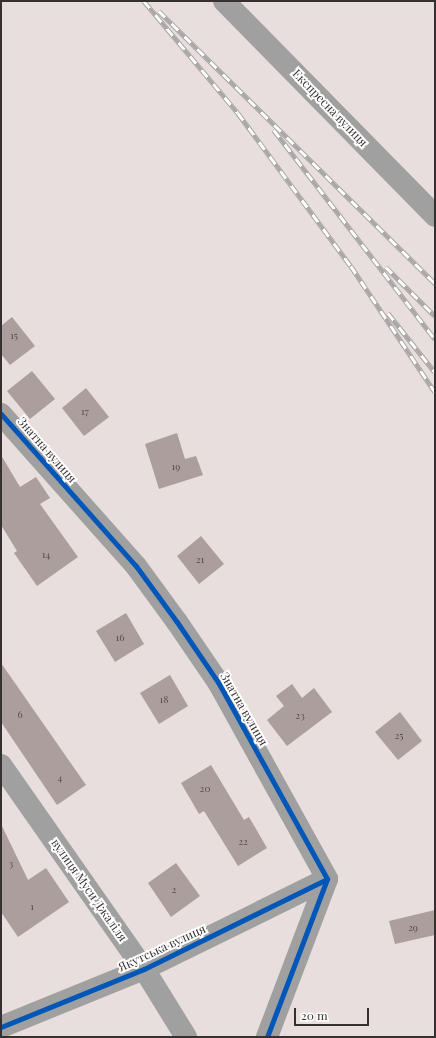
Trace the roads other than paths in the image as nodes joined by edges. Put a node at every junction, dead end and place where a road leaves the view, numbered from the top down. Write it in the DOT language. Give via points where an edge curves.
graph roads {
  1 [pos="224,1"];
  2 [pos="435,216"];
  3 [pos="1,414"];
  4 [pos="1,765"];
  5 [pos="327,879"];
  6 [pos="144,969"];
  7 [pos="6,1030"];
  8 [pos="186,1037"];
  9 [pos="267,1037"];
  1 -- 2 [label="street, Експресна вулиця"];
  3 -- 5 [label="street, Знатна вулиця" via="136,566 177,622 218,682"];
  4 -- 6 [label="street, вулиця Муси Джаліля"];
  5 -- 6 [label="street, Якутська вулиця"];
  5 -- 9 [label="street"];
  6 -- 7 [label="street, Якутська вулиця"];
  6 -- 8 [label="street, вулиця Муси Джаліля"];
}
